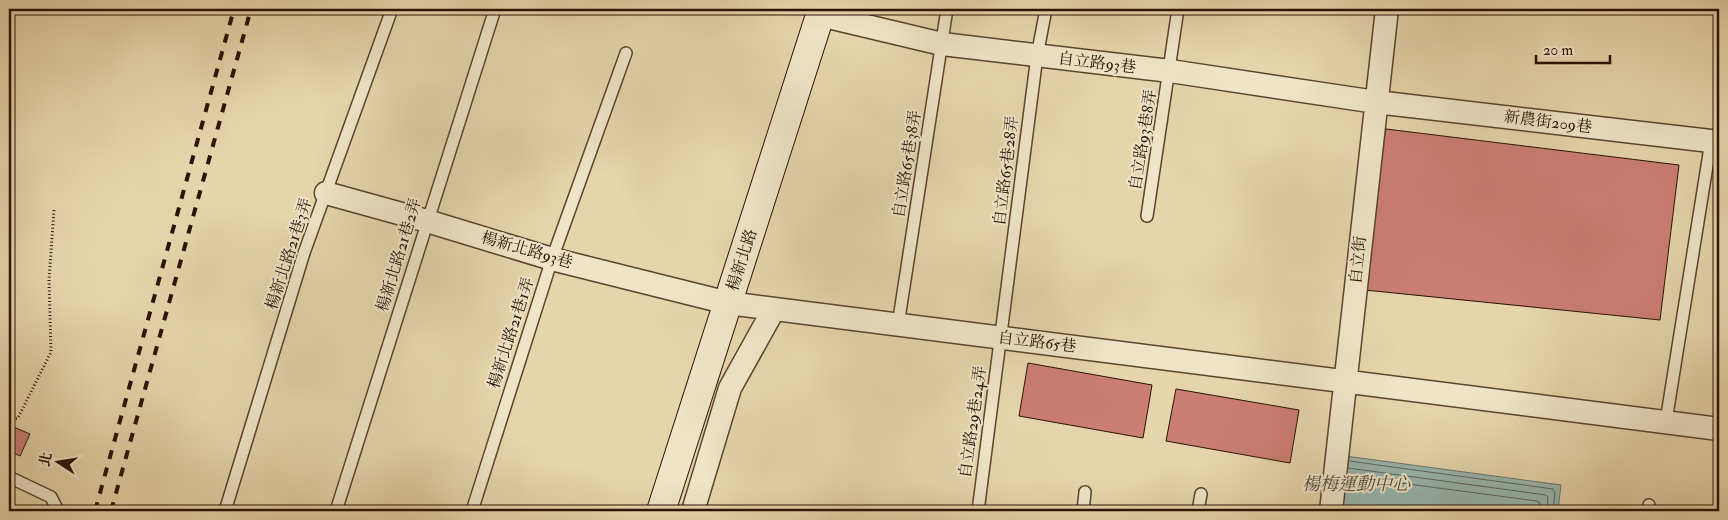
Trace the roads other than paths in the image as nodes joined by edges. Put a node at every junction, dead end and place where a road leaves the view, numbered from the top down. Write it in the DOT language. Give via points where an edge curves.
graph roads {
  1 [pos="392,9"];
  2 [pos="494,9"];
  3 [pos="947,9"];
  4 [pos="1046,9"];
  5 [pos="1178,9"];
  6 [pos="1387,9"];
  7 [pos="821,12"];
  8 [pos="942,44"];
  9 [pos="626,53"];
  10 [pos="1037,56"];
  11 [pos="1170,71"];
  12 [pos="1376,102"];
  13 [pos="1715,141"];
  14 [pos="326,193"];
  15 [pos="1147,216"];
  16 [pos="427,221"];
  17 [pos="552,259"];
  18 [pos="728,303"];
  19 [pos="774,309"];
  20 [pos="898,325"];
  21 [pos="1001,337"];
  22 [pos="1345,382"];
  23 [pos="1666,421"];
  24 [pos="1719,429"];
  25 [pos="9,477"];
  26 [pos="1085,492"];
  27 [pos="1201,494"];
  28 [pos="58,511"];
  29 [pos="225,511"];
  30 [pos="336,511"];
  31 [pos="472,511"];
  32 [pos="661,511"];
  33 [pos="693,511"];
  34 [pos="978,511"];
  35 [pos="1083,511"];
  36 [pos="1198,511"];
  37 [pos="1331,511"];
  1 -- 14 [label="lane, 楊新北路21巷3弄"];
  2 -- 16 [label="lane, 楊新北路21巷2弄"];
  3 -- 8 [label="lane, 自立路65巷38弄"];
  4 -- 10 [label="lane, 自立路65巷28弄"];
  5 -- 11 [label="lane, 自立路93巷8弄"];
  6 -- 12 [label="street, 自立街"];
  7 -- 8 [label="street, 自立路93巷"];
  7 -- 18 [label="street, 楊新北路"];
  8 -- 10 [label="street, 自立路93巷"];
  8 -- 20 [label="lane, 自立路65巷38弄"];
  9 -- 17 [label="lane, 楊新北路21巷1弄"];
  10 -- 11 [label="street, 自立路93巷"];
  10 -- 21 [label="lane, 自立路65巷28弄"];
  11 -- 12 [label="street, 自立路93巷"];
  11 -- 15 [label="lane, 自立路93巷8弄"];
  12 -- 13 [label="street, 新農街209巷"];
  12 -- 22 [label="street, 自立街"];
  13 -- 23 [label="lane"];
  14 -- 16 [label="street, 楊新北路93巷"];
  14 -- 29 [label="lane, 楊新北路21巷3弄" via="304,253"];
  16 -- 17 [label="street, 楊新北路93巷"];
  16 -- 30 [label="lane, 楊新北路21巷2弄"];
  17 -- 18 [label="street, 楊新北路93巷"];
  17 -- 31 [label="lane, 楊新北路21巷1弄"];
  18 -- 19 [label="street, 自立路65巷"];
  18 -- 32 [label="street, 楊新北路"];
  19 -- 20 [label="street, 自立路65巷"];
  19 -- 33 [label="street" via="730,388"];
  20 -- 21 [label="street, 自立路65巷"];
  21 -- 22 [label="street, 自立路65巷"];
  21 -- 34 [label="lane, 自立路29巷24弄"];
  22 -- 23 [label="street, 自立路65巷"];
  22 -- 37 [label="street, 自立街"];
  23 -- 24 [label="street, 自立路65巷"];
  25 -- 28 [label="lane" via="51,497"];
  26 -- 35 [label="lane"];
  27 -- 36 [label="lane"];
}
